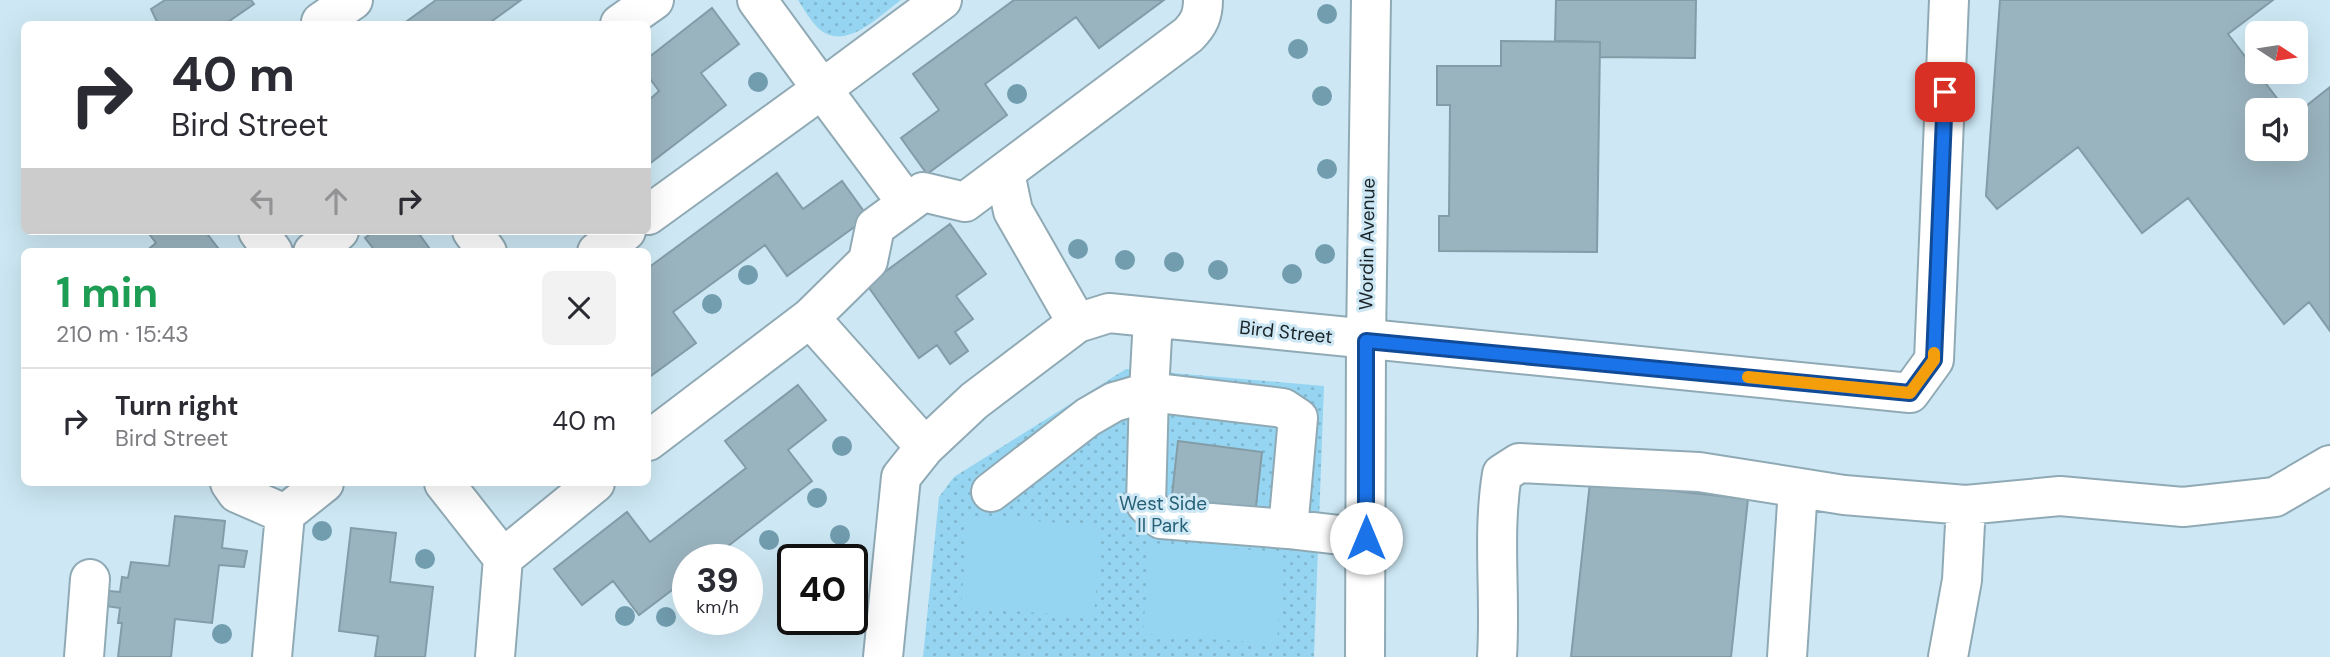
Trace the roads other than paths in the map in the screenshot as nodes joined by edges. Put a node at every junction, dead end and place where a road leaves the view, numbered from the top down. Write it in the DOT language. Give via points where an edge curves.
graph roads {
  1 [pos="353,0"];
  2 [pos="654,0"];
  3 [pos="757,0"];
  4 [pos="942,0"];
  5 [pos="1203,0"];
  6 [pos="1371,0"];
  7 [pos="1949,0"];
  8 [pos="317,15"];
  9 [pos="624,21"];
  10 [pos="822,89"];
  11 [pos="1005,173"];
  12 [pos="906,202"];
  13 [pos="651,213"];
  14 [pos="334,235"];
  15 [pos="620,235"];
  16 [pos="318,248"];
  17 [pos="603,248"];
  18 [pos="810,318"];
  19 [pos="1153,318"];
  20 [pos="1077,323"];
  21 [pos="1366,341"];
  22 [pos="1149,392"];
  23 [pos="651,439"];
  24 [pos="925,447"];
  25 [pos="2330,465"];
  26 [pos="232,486"];
  27 [pos="320,486"];
  28 [pos="446,486"];
  29 [pos="591,486"];
  30 [pos="1798,488"];
  31 [pos="991,492"];
  32 [pos="1966,505"];
  33 [pos="285,514"];
  34 [pos="1288,529"];
  35 [pos="1366,538"];
  36 [pos="503,558"];
  37 [pos="90,579"];
  38 [pos="84,657"];
  39 [pos="272,657"];
  40 [pos="495,657"];
  41 [pos="883,657"];
  42 [pos="1365,657"];
  43 [pos="1497,657"];
  44 [pos="1787,657"];
  45 [pos="1948,657"];
  1 -- 8 [label="street"];
  2 -- 9 [label="street"];
  3 -- 10 [label="street"];
  4 -- 10 [label="street"];
  5 -- 11 [label="street" via="1198,25 1188,35"];
  6 -- 21 [label="street, Wordin Avenue"];
  7 -- 21 [label="street, Bird Street" via="1934,360 1910,393"];
  10 -- 12 [label="street"];
  10 -- 13 [label="street"];
  11 -- 12 [label="street" via="965,202 923,192"];
  11 -- 20 [label="street" via="1013,211"];
  12 -- 18 [label="street" via="875,227 868,261"];
  14 -- 16 [label="street"];
  15 -- 17 [label="street"];
  18 -- 23 [label="street"];
  18 -- 24 [label="street"];
  19 -- 20 [label="street, Bird Street" via="1110,313"];
  19 -- 21 [label="street, Bird Street"];
  19 -- 22 [label="street"];
  20 -- 24 [label="street, Bird Street" via="974,401"];
  21 -- 35 [label="street, Wordin Avenue"];
  22 -- 31 [label="street" via="1087,416"];
  22 -- 34 [label="street" via="1146,504 1161,519"];
  22 -- 34 [label="street" via="1283,408 1298,418"];
  24 -- 41 [label="street, Bird Street" via="901,477"];
  25 -- 32 [label="street" via="2275,496 2183,507 2060,496"];
  26 -- 33 [label="street" via="237,493"];
  27 -- 33 [label="street"];
  28 -- 36 [label="street"];
  29 -- 36 [label="street"];
  30 -- 32 [label="street"];
  30 -- 43 [label="street" via="1699,472 1519,463 1502,474 1497,504"];
  30 -- 44 [label="street"];
  32 -- 45 [label="street" via="1962,580"];
  33 -- 39 [label="street"];
  34 -- 35 [label="street"];
  35 -- 42 [label="street, Wordin Avenue"];
  36 -- 40 [label="street"];
  37 -- 38 [label="street"];
}
